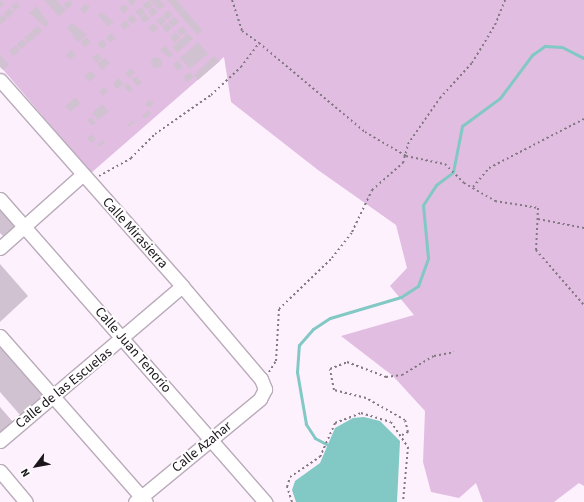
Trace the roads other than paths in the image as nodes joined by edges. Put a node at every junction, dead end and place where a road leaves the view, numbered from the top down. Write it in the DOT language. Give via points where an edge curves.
graph roads {
  1 [pos="0,80"];
  2 [pos="86,178"];
  3 [pos="0,199"];
  4 [pos="24,227"];
  5 [pos="0,248"];
  6 [pos="182,286"];
  7 [pos="0,336"];
  8 [pos="125,338"];
  9 [pos="263,384"];
  10 [pos="52,396"];
  11 [pos="211,440"];
  12 [pos="0,441"];
  13 [pos="0,471"];
  14 [pos="141,500"];
  15 [pos="26,502"];
  16 [pos="265,502"];
  1 -- 2 [label="street, Calle Mirasierra"];
  2 -- 4 [label="street"];
  2 -- 6 [label="street, Calle Mirasierra"];
  3 -- 4 [label="street, Calle Juan Tenorio"];
  4 -- 5 [label="street"];
  4 -- 8 [label="street, Calle Juan Tenorio"];
  6 -- 8 [label="street, Calle de las Escuelas"];
  6 -- 9 [label="street, Calle Mirasierra"];
  7 -- 10 [label="street"];
  8 -- 10 [label="street, Calle de las Escuelas"];
  8 -- 11 [label="street, Calle Juan Tenorio"];
  9 -- 11 [label="street, Calle Azahar" via="260,399"];
  10 -- 12 [label="street, Calle de las Escuelas"];
  10 -- 14 [label="street"];
  11 -- 14 [label="street, Calle Azahar"];
  11 -- 16 [label="street, Calle Juan Tenorio"];
  13 -- 15 [label="street"];
}
